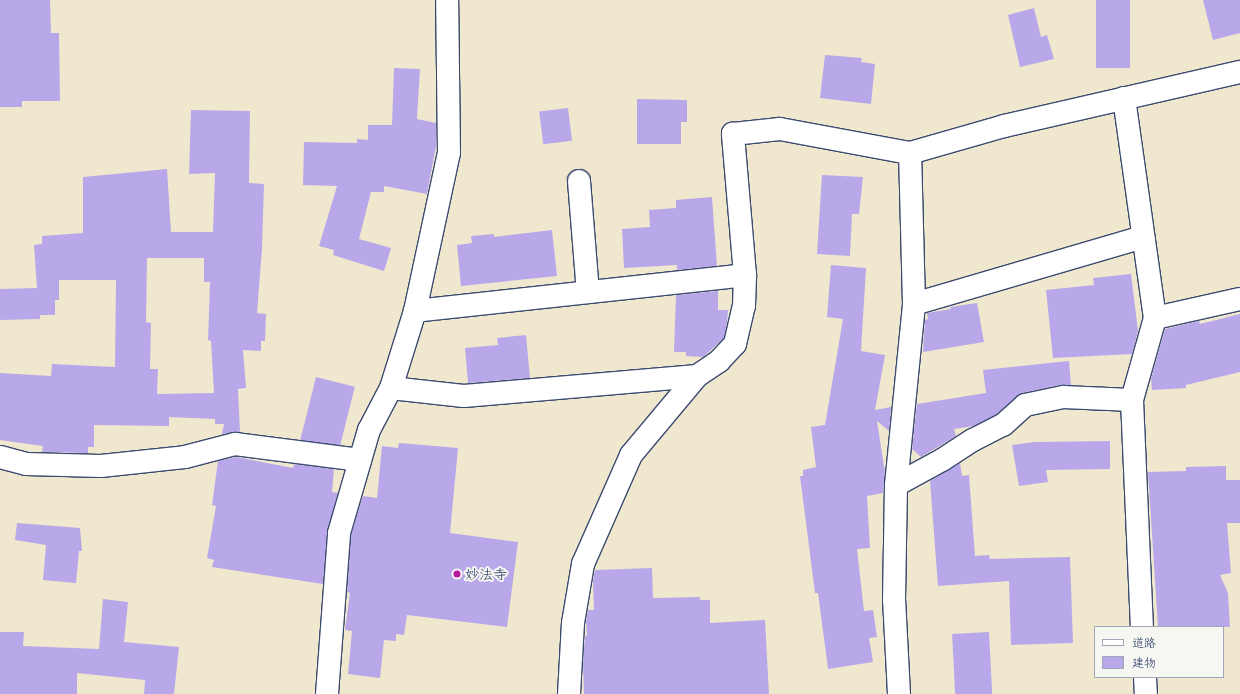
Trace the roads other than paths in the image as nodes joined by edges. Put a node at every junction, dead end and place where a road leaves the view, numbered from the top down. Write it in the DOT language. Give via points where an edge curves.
graph roads {
  1 [pos="447,0"];
  2 [pos="1240,72"];
  3 [pos="1124,98"];
  4 [pos="910,153"];
  5 [pos="579,181"];
  6 [pos="1143,237"];
  7 [pos="745,275"];
  8 [pos="588,292"];
  9 [pos="1240,299"];
  10 [pos="914,304"];
  11 [pos="415,311"];
  12 [pos="1154,318"];
  13 [pos="697,376"];
  14 [pos="391,388"];
  15 [pos="1132,400"];
  16 [pos="0,457"];
  17 [pos="360,460"];
  18 [pos="896,485"];
  19 [pos="1142,626"];
  20 [pos="1145,678"];
  21 [pos="327,694"];
  22 [pos="569,694"];
  23 [pos="899,694"];
  24 [pos="1146,694"];
  1 -- 11 [label="street" via="448,153"];
  2 -- 3 [label="street"];
  3 -- 4 [label="street" via="1004,126"];
  3 -- 6 [label="street"];
  4 -- 7 [label="street" via="780,129 733,134"];
  4 -- 10 [label="street"];
  5 -- 8 [label="street"];
  6 -- 10 [label="street"];
  6 -- 12 [label="street"];
  7 -- 8 [label="street"];
  7 -- 13 [label="street" via="744,306 735,344 719,361"];
  8 -- 11 [label="street"];
  9 -- 12 [label="street"];
  10 -- 18 [label="street"];
  11 -- 14 [label="street"];
  12 -- 15 [label="street"];
  13 -- 14 [label="street" via="464,396"];
  13 -- 22 [label="street" via="631,454 583,564 573,623"];
  14 -- 17 [label="street" via="369,430"];
  15 -- 18 [label="street" via="1063,397 1025,405 1003,425"];
  15 -- 19 [label="street"];
  16 -- 17 [label="street" via="26,464 101,466 185,457 235,444"];
  17 -- 21 [label="street" via="339,533"];
  18 -- 23 [label="street" via="894,600"];
  20 -- 24 [label="street"];
}
